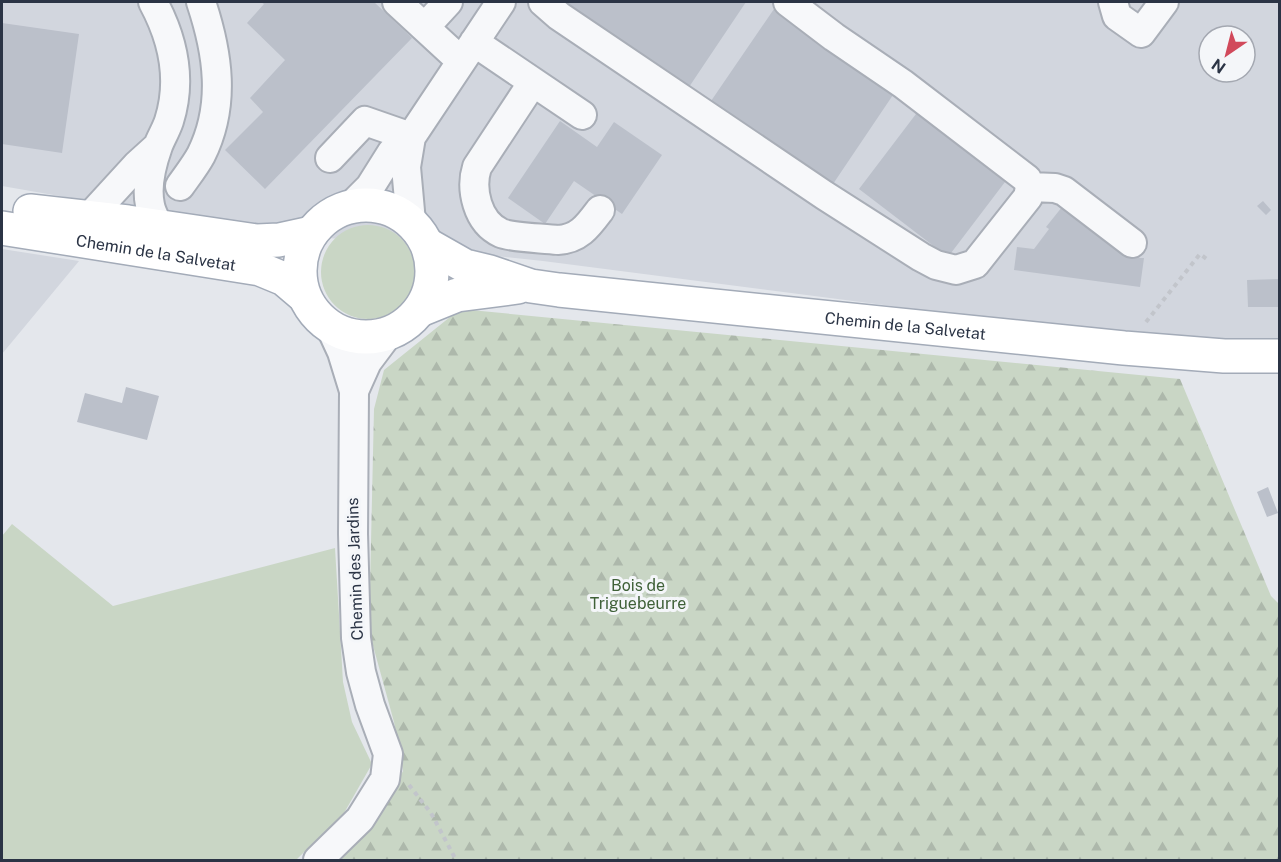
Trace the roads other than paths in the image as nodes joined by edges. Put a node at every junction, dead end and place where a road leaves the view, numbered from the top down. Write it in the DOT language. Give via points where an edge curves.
graph roads {
  1 [pos="153,2"];
  2 [pos="201,2"];
  3 [pos="397,2"];
  4 [pos="448,2"];
  5 [pos="501,2"];
  6 [pos="788,2"];
  7 [pos="1113,2"];
  8 [pos="1164,2"];
  9 [pos="546,3"];
  10 [pos="425,27"];
  11 [pos="467,52"];
  12 [pos="533,82"];
  13 [pos="582,115"];
  14 [pos="411,136"];
  15 [pos="158,146"];
  16 [pos="330,158"];
  17 [pos="180,186"];
  18 [pos="1030,187"];
  19 [pos="352,205"];
  20 [pos="2,207"];
  21 [pos="600,210"];
  22 [pos="86,217"];
  23 [pos="159,226"];
  24 [pos="2,228"];
  25 [pos="311,233"];
  26 [pos="419,233"];
  27 [pos="1132,243"];
  28 [pos="531,286"];
  29 [pos="304,296"];
  30 [pos="420,310"];
  31 [pos="330,326"];
  32 [pos="388,334"];
  33 [pos="1280,356"];
  34 [pos="354,391"];
  35 [pos="318,861"];
  1 -- 15 [label="street" via="168,35 175,74 169,121"];
  2 -- 17 [label="street" via="212,35 218,78 215,116 200,158"];
  3 -- 10 [label="street"];
  4 -- 10 [label="street"];
  5 -- 11 [label="street"];
  6 -- 18 [label="street" via="903,84 1027,179"];
  7 -- 8 [label="street" via="1117,16 1141,33"];
  9 -- 18 [label="street" via="559,16 824,195 936,265 956,270 975,264 1028,197"];
  10 -- 11 [label="street"];
  11 -- 12 [label="street"];
  11 -- 14 [label="street"];
  12 -- 13 [label="street"];
  12 -- 21 [label="street" via="477,167 473,188 480,211 502,233 565,240 580,234"];
  14 -- 16 [label="street" via="365,121"];
  14 -- 19 [label="street" via="392,152 370,187"];
  14 -- 26 [label="street" via="406,167"];
  15 -- 22 [label="street"];
  15 -- 23 [label="street" via="149,189 150,206"];
  18 -- 27 [label="street" via="1064,191"];
  19 -- 25 [label="main road" via="330,215"];
  19 -- 26 [label="main road" via="381,206 395,211"];
  20 -- 22 [label="main road, Chemin de la Salvetat"];
  22 -- 23 [label="main road, Chemin de la Salvetat"];
  23 -- 25 [label="main road, Chemin de la Salvetat" via="257,242"];
  24 -- 29 [label="main road, Chemin de la Salvetat" via="260,269 284,279"];
  25 -- 29 [label="main road" via="301,257"];
  26 -- 28 [label="main road, Chemin de la Salvetat" via="465,266"];
  26 -- 30 [label="main road" via="433,272"];
  28 -- 30 [label="main road, Chemin de la Salvetat" via="457,295"];
  28 -- 33 [label="main road, Chemin de la Salvetat" via="1125,348"];
  29 -- 31 [label="main road"];
  30 -- 32 [label="main road" via="412,320"];
  31 -- 32 [label="main road" via="362,337"];
  31 -- 34 [label="street, Chemin des Jardins"];
  32 -- 34 [label="street, Chemin des Jardins" via="367,362"];
  34 -- 35 [label="street, Chemin des Jardins" via="356,638 370,705 388,754 385,779 360,819"];
}
